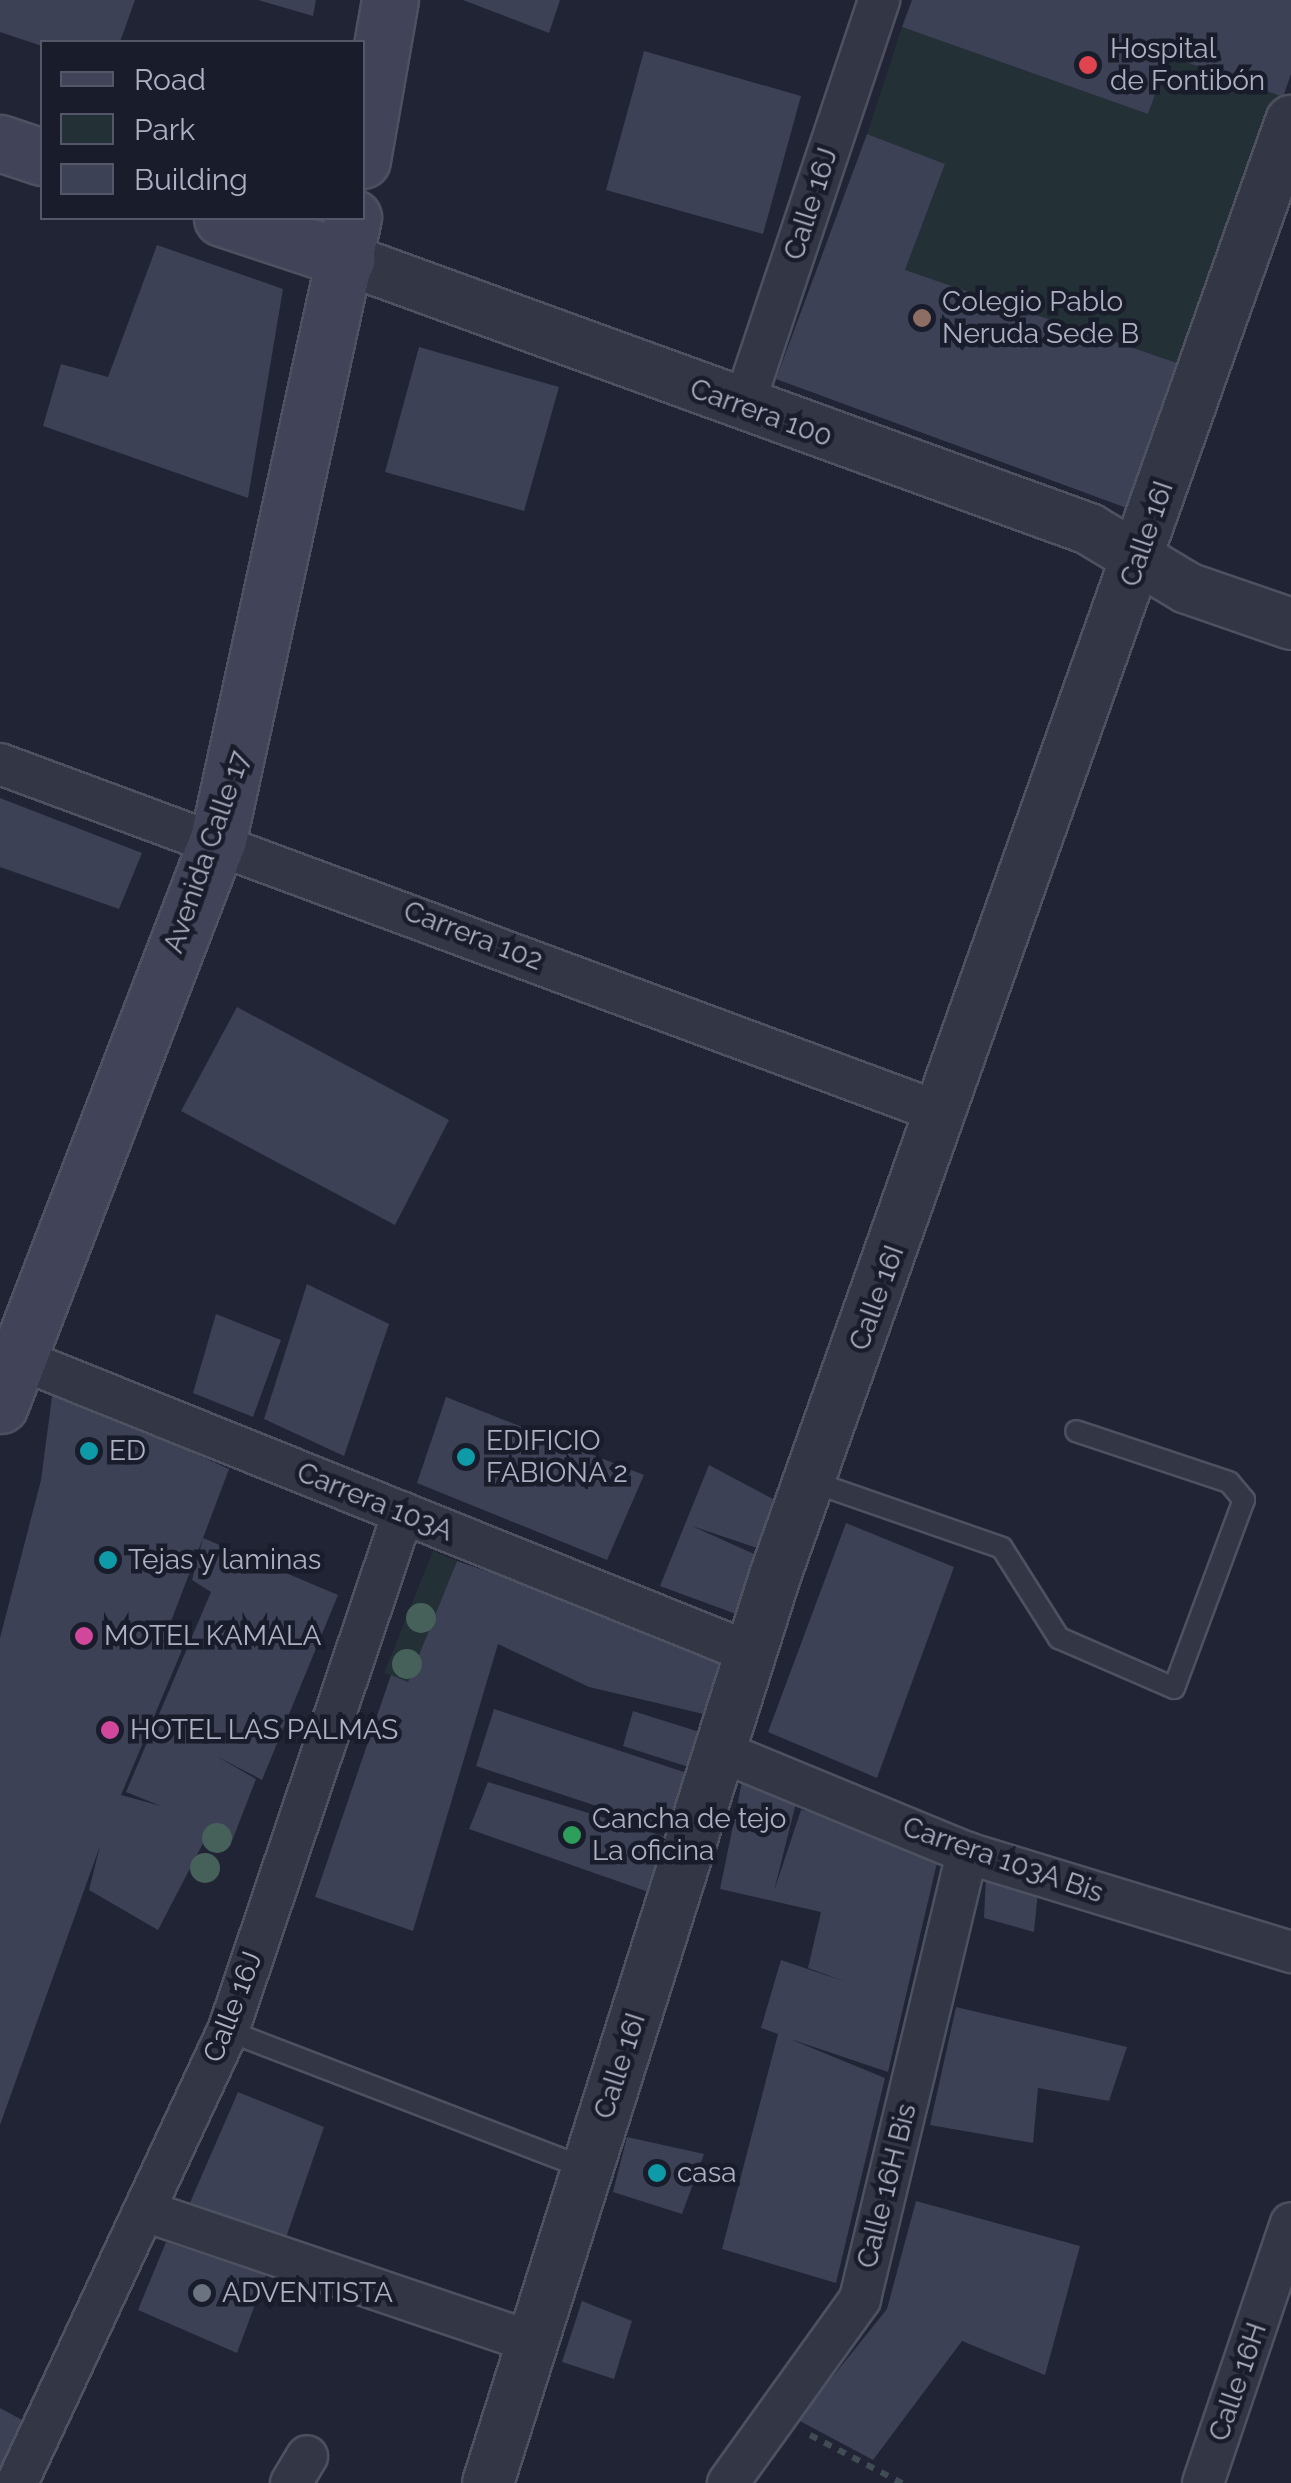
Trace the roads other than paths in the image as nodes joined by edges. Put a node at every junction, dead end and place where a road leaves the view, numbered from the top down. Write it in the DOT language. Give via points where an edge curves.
graph roads {
  1 [pos="390,0"];
  2 [pos="879,0"];
  3 [pos="1291,122"];
  4 [pos="0,143"];
  5 [pos="365,143"];
  6 [pos="40,157"];
  7 [pos="235,220"];
  8 [pos="349,238"];
  9 [pos="743,408"];
  10 [pos="1138,560"];
  11 [pos="1291,624"];
  12 [pos="0,764"];
  13 [pos="218,839"];
  14 [pos="944,1114"];
  15 [pos="5,1371"];
  16 [pos="1076,1431"];
  17 [pos="810,1481"];
  18 [pos="403,1513"];
  19 [pos="751,1653"];
  20 [pos="720,1751"];
  21 [pos="968,1853"];
  22 [pos="1291,1952"];
  23 [pos="228,2031"];
  24 [pos="587,2168"];
  25 [pos="146,2211"];
  26 [pos="1291,2224"];
  27 [pos="1284,2272"];
  28 [pos="530,2342"];
  29 [pos="17,2483"];
  30 [pos="488,2483"];
  31 [pos="728,2483"];
  32 [pos="1202,2483"];
  1 -- 5 [label="main road"];
  2 -- 9 [label="street, Calle 16J"];
  3 -- 10 [label="street, Calle 16I"];
  4 -- 6 [label="main road"];
  7 -- 8 [label="main road, Carrera 100"];
  8 -- 9 [label="street, Carrera 100"];
  8 -- 13 [label="main road, Avenida Calle 17"];
  9 -- 10 [label="street, Carrera 100" via="1089,530"];
  10 -- 11 [label="street, Carrera 100"];
  10 -- 14 [label="street, Calle 16I"];
  12 -- 13 [label="street, Carrera 102"];
  13 -- 14 [label="street, Carrera 102"];
  13 -- 15 [label="main road, Avenida Calle 17"];
  14 -- 17 [label="street, Calle 16I"];
  15 -- 18 [label="street, Carrera 103A"];
  16 -- 17 [label="lane" via="1229,1482 1244,1500 1174,1688 1059,1638 1002,1548"];
  17 -- 19 [label="street, Calle 16I"];
  18 -- 19 [label="street, Carrera 103A"];
  18 -- 23 [label="street, Calle 16J"];
  19 -- 20 [label="street, Calle 16I"];
  20 -- 21 [label="street, Carrera 103A Bis"];
  20 -- 24 [label="street, Calle 16I"];
  21 -- 22 [label="street, Carrera 103A Bis"];
  21 -- 31 [label="street, Calle 16H Bis" via="860,2298"];
  23 -- 24 [label="lane"];
  23 -- 25 [label="street, Calle 16J"];
  24 -- 28 [label="street, Calle 16I"];
  25 -- 28 [label="street"];
  25 -- 29 [label="street, Calle 16J"];
  26 -- 27 [label="street, Calle 16H"];
  27 -- 32 [label="street, Calle 16H"];
  28 -- 30 [label="street, Calle 16I"];
}
